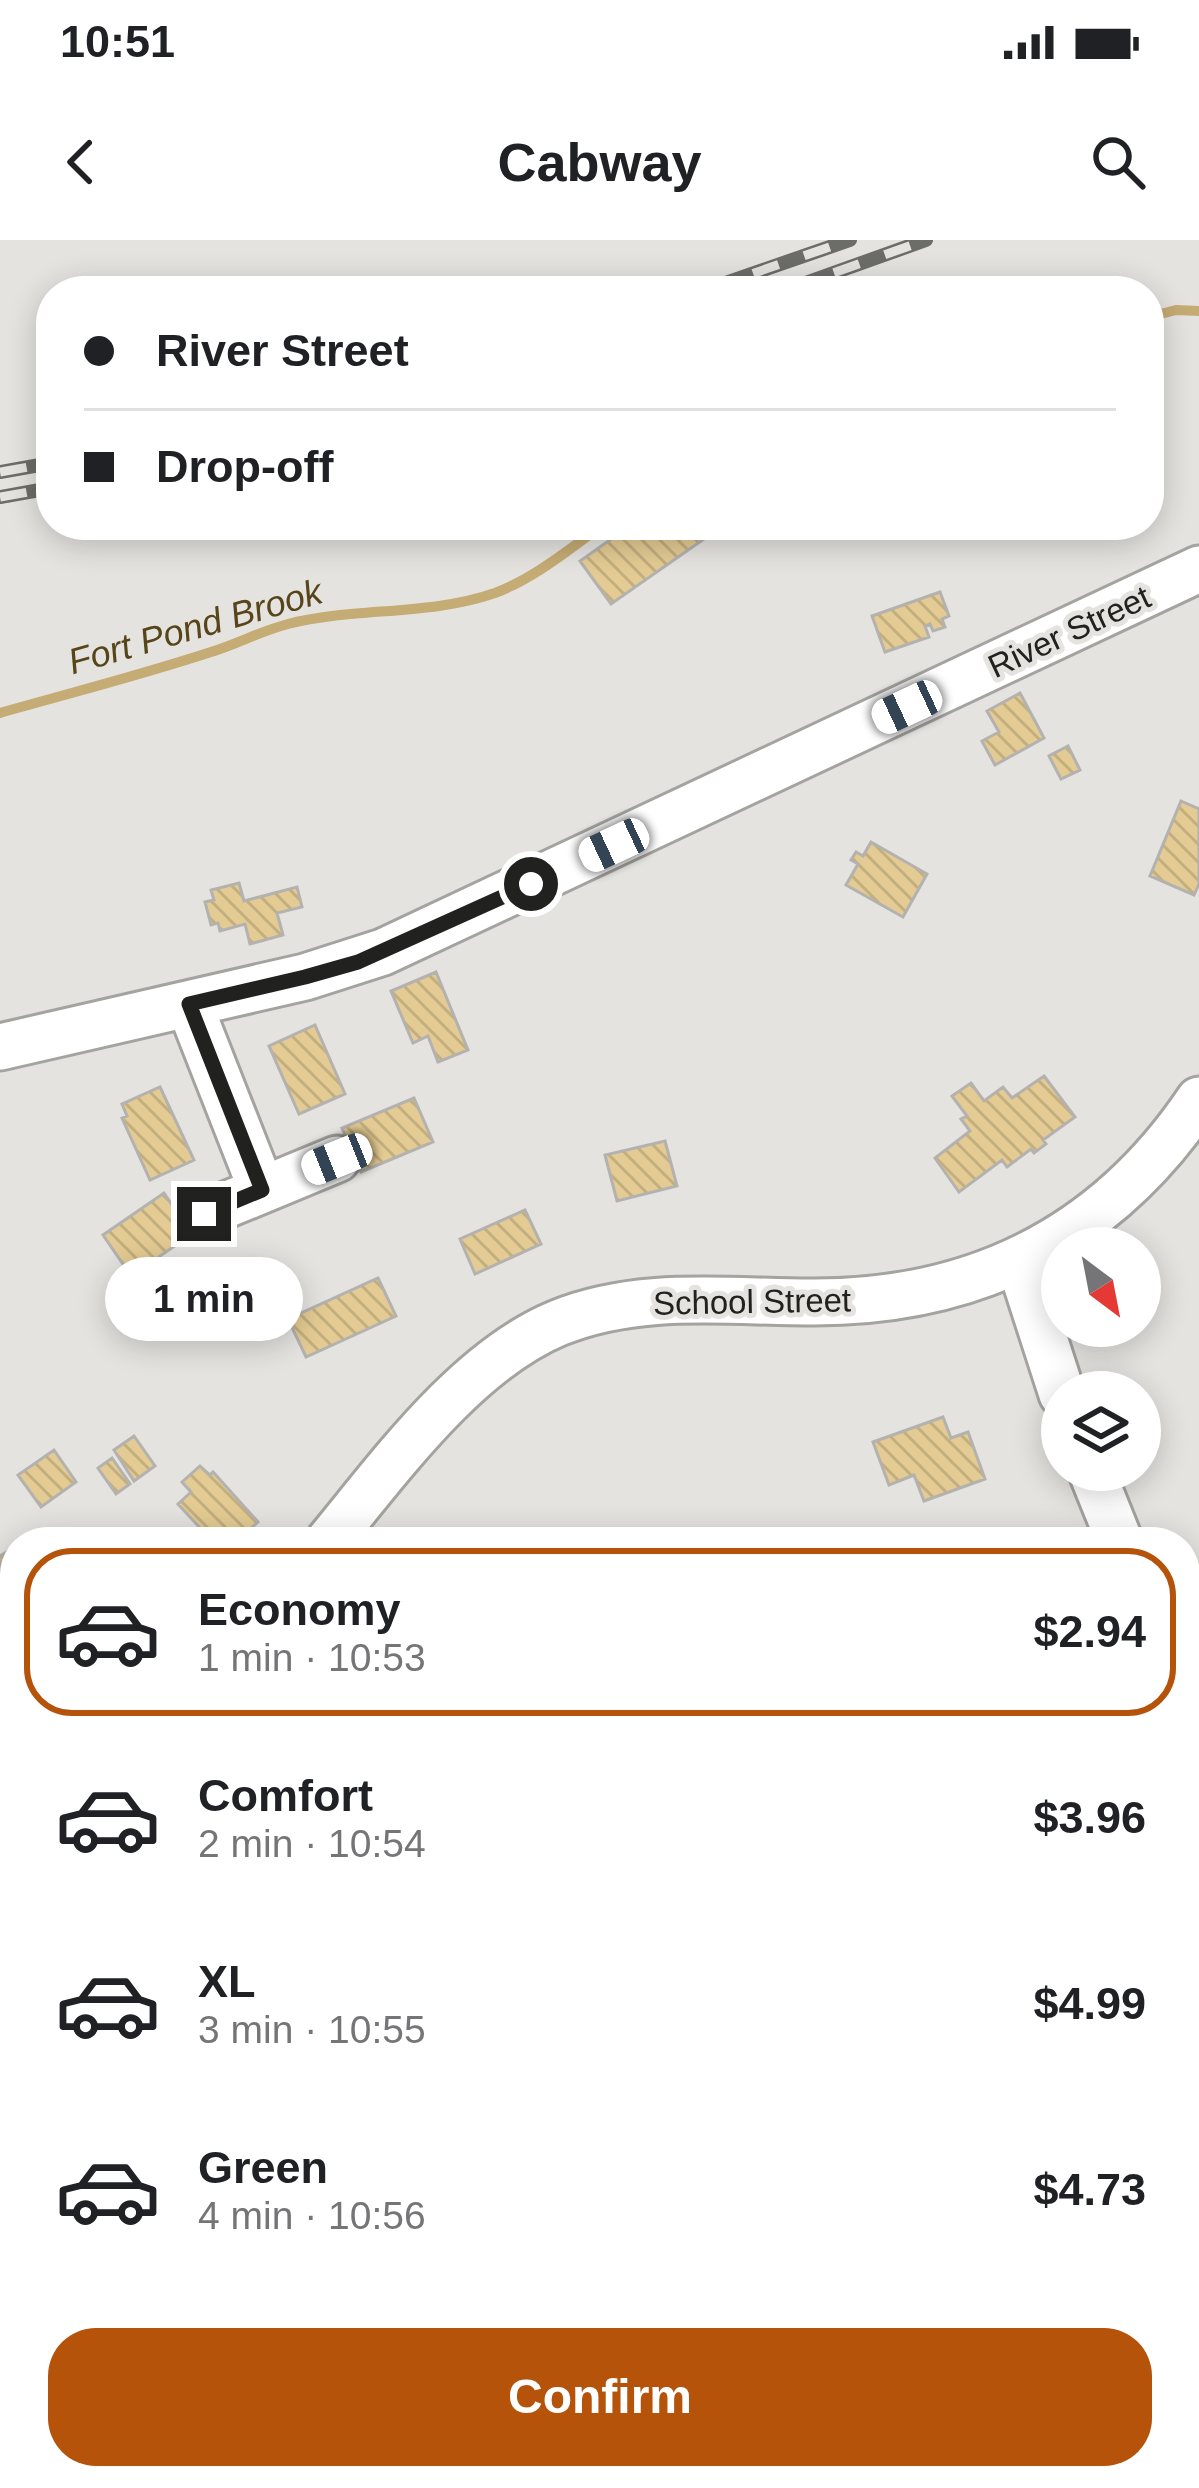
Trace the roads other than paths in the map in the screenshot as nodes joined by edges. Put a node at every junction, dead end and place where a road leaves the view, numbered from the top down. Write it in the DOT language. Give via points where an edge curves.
graph roads {
  1 [pos="1199,569"];
  2 [pos="189,1004"];
  3 [pos="0,1047"];
  4 [pos="1198,1103"];
  5 [pos="337,1159"];
  6 [pos="262,1190"];
  7 [pos="204,1214"];
  8 [pos="1018,1262"];
  9 [pos="1054,1371"];
  10 [pos="1099,1491"];
  11 [pos="340,1527"];
  12 [pos="1114,1527"];
  1 -- 2 [label="street, River Street" via="411,940 333,970"];
  2 -- 3 [label="street, River Street"];
  2 -- 6 [label="street"];
  4 -- 8 [label="street, School Street" via="1109,1203"];
  5 -- 6 [label="street"];
  6 -- 7 [label="street"];
  8 -- 9 [label="street"];
  8 -- 11 [label="street, School Street" via="886,1298 656,1301 557,1323 466,1386"];
  10 -- 12 [label="street"];
}
